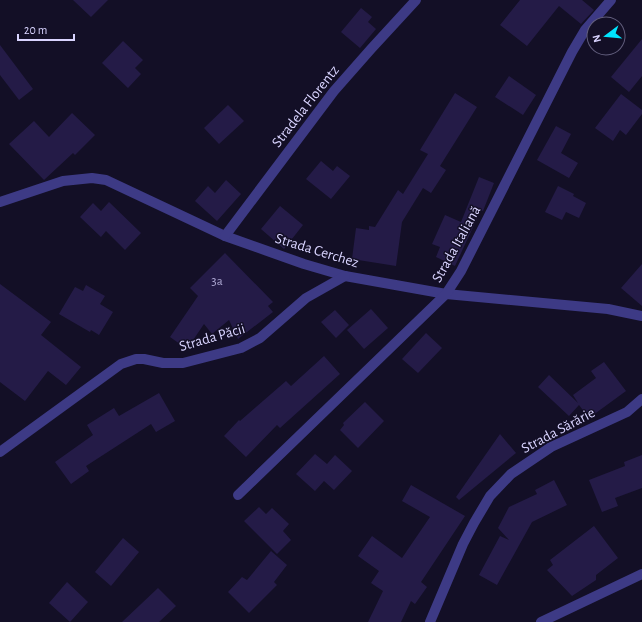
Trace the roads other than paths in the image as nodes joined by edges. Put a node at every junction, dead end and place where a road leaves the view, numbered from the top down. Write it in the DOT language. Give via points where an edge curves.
graph roads {
  1 [pos="416,0"];
  2 [pos="611,0"];
  3 [pos="0,202"];
  4 [pos="225,236"];
  5 [pos="345,276"];
  6 [pos="446,294"];
  7 [pos="642,316"];
  8 [pos="642,399"];
  9 [pos="0,452"];
  10 [pos="238,495"];
  11 [pos="642,574"];
  12 [pos="430,622"];
  13 [pos="541,622"];
  1 -- 4 [label="street, Stradela Florentz" via="334,91"];
  2 -- 6 [label="street, Strada Italiană" via="585,30 572,52 461,271"];
  3 -- 4 [label="street, Strada Cerchez" via="63,181 85,178 106,180"];
  4 -- 5 [label="street, Strada Cerchez"];
  5 -- 6 [label="street, Strada Cerchez"];
  5 -- 9 [label="street, Strada Păcii" via="310,295 260,338 241,348 183,363 136,359 121,364"];
  6 -- 7 [label="street, Strada Cerchez" via="608,309"];
  6 -- 10 [label="street, Strada Italiană"];
  8 -- 12 [label="street, Strada Sărărie" via="627,412 552,447 511,474 490,496 463,544"];
  11 -- 13 [label="street"];
}
